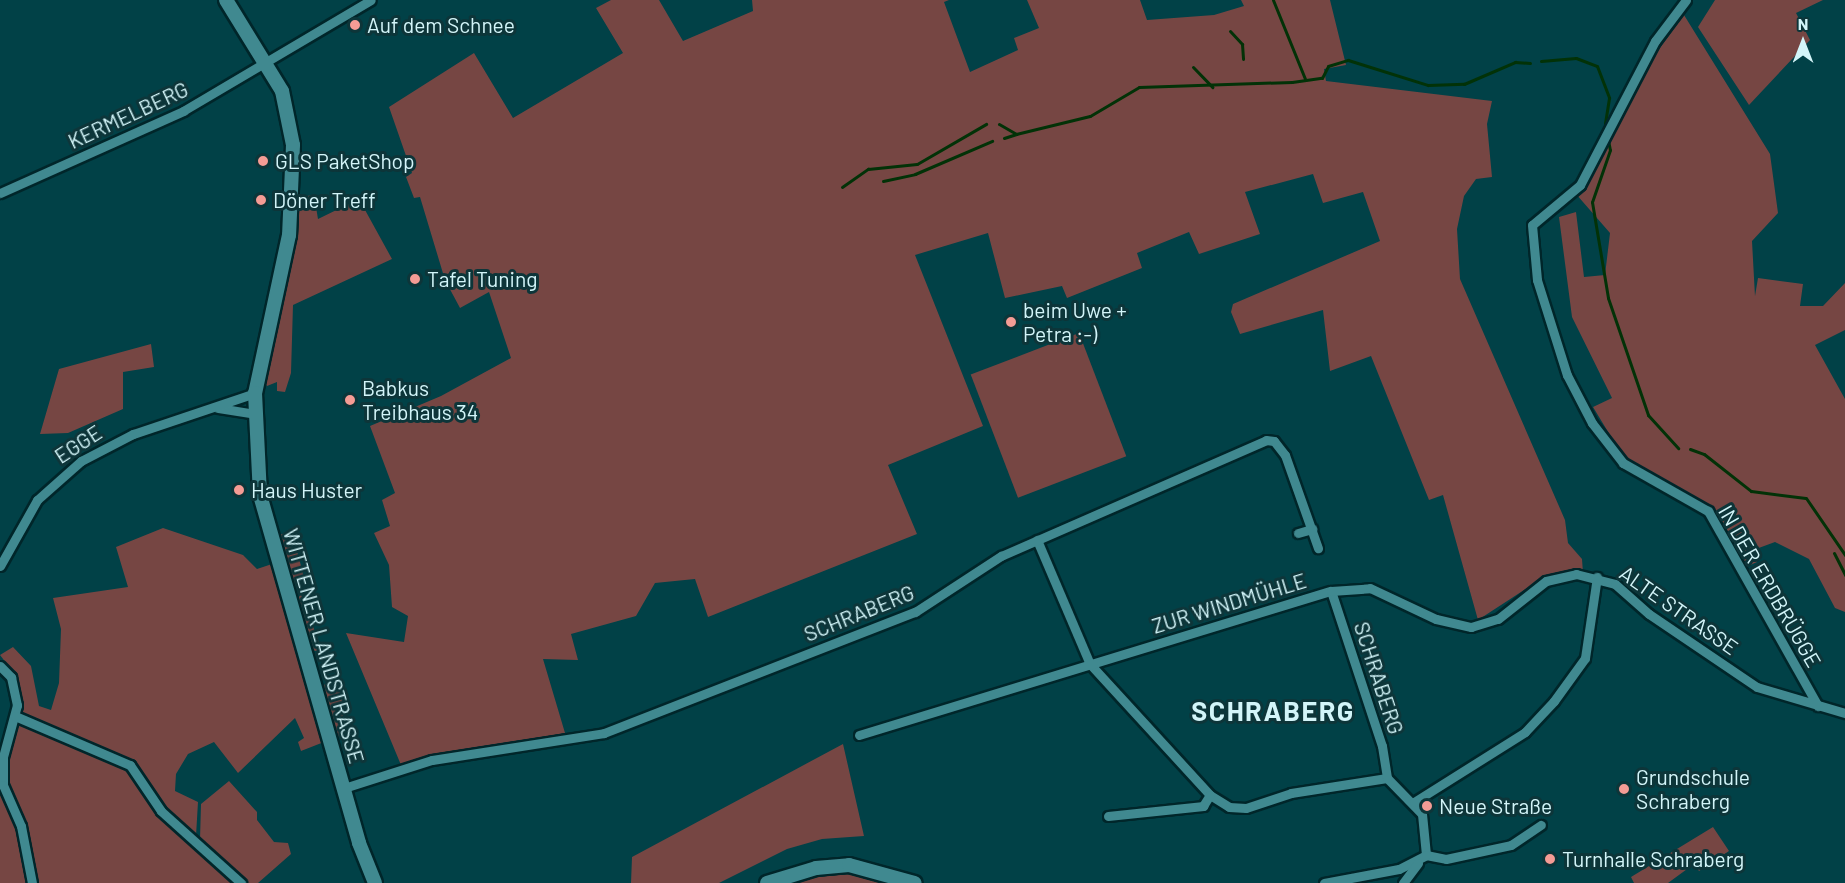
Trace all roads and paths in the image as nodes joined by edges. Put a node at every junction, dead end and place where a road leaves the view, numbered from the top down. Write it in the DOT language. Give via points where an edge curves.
graph roads {
  1 [pos="226,0"];
  2 [pos="371,0"];
  3 [pos="1686,0"];
  4 [pos="268,64"];
  5 [pos="0,193"];
  6 [pos="255,393"];
  7 [pos="218,408"];
  8 [pos="254,414"];
  9 [pos="1312,529"];
  10 [pos="1298,533"];
  11 [pos="1037,540"];
  12 [pos="1318,548"];
  13 [pos="0,566"];
  14 [pos="1597,577"];
  15 [pos="1331,591"];
  16 [pos="1090,664"];
  17 [pos="0,666"];
  18 [pos="1818,706"];
  19 [pos="1845,713"];
  20 [pos="15,716"];
  21 [pos="859,735"];
  22 [pos="1387,778"];
  23 [pos="344,788"];
  24 [pos="1210,795"];
  25 [pos="1414,802"];
  26 [pos="1108,816"];
  27 [pos="1541,825"];
  28 [pos="1426,855"];
  29 [pos="32,883"];
  30 [pos="241,883"];
  31 [pos="375,883"];
  32 [pos="767,883"];
  33 [pos="915,883"];
  34 [pos="1324,883"];
  35 [pos="1403,883"];
  1 -- 4 [label="main road, WITTENER LANDSTRASSE"];
  2 -- 4 [label="street"];
  3 -- 18 [label="street, IN DER ERDBRÜGGE" via="1655,41 1580,185 1532,225 1538,280 1567,375 1592,423 1623,463 1708,511"];
  4 -- 5 [label="street, KERMELBERG" via="183,111"];
  4 -- 6 [label="main road, WITTENER LANDSTRASSE" via="290,126 293,208"];
  6 -- 7 [label="street, EGGE"];
  6 -- 8 [label="main road, WITTENER LANDSTRASSE"];
  7 -- 8 [label="street, EGGE"];
  7 -- 13 [label="street, EGGE" via="133,434 81,461 37,500"];
  8 -- 23 [label="main road, WITTENER LANDSTRASSE" via="264,514"];
  9 -- 10 [label="street"];
  9 -- 11 [label="street, SCHRABERG" via="1285,455 1274,441 1266,440"];
  9 -- 12 [label="street, SCHRABERG"];
  11 -- 16 [label="street"];
  11 -- 23 [label="street, SCHRABERG" via="1001,556 915,612 604,733 432,760"];
  14 -- 15 [label="street, ZUR WINDMÜHLE" via="1576,574 1551,579 1498,619 1471,627 1436,619 1370,588"];
  14 -- 18 [label="street, ALTE STRASSE" via="1621,588 1648,614 1757,687"];
  14 -- 25 [label="street, ALTE STRASSE" via="1585,658 1561,693 1525,732"];
  15 -- 16 [label="street, ZUR WINDMÜHLE"];
  15 -- 22 [label="street, SCHRABERG" via="1382,746"];
  16 -- 21 [label="street, ZUR WINDMÜHLE"];
  16 -- 24 [label="street"];
  17 -- 20 [label="street" via="16,689"];
  18 -- 19 [label="street"];
  20 -- 29 [label="street" via="3,757 3,785 21,826"];
  20 -- 30 [label="street" via="130,765 161,811"];
  22 -- 24 [label="street" via="1291,794 1246,808 1229,807"];
  22 -- 25 [label="street"];
  23 -- 31 [label="main road, WITTENER LANDSTRASSE"];
  24 -- 26 [label="street" via="1203,806"];
  25 -- 28 [label="street" via="1426,824"];
  27 -- 28 [label="street" via="1511,845 1446,860"];
  28 -- 34 [label="street" via="1400,869"];
  28 -- 35 [label="street"];
  32 -- 33 [label="main road" via="842,865 884,870"];
}
